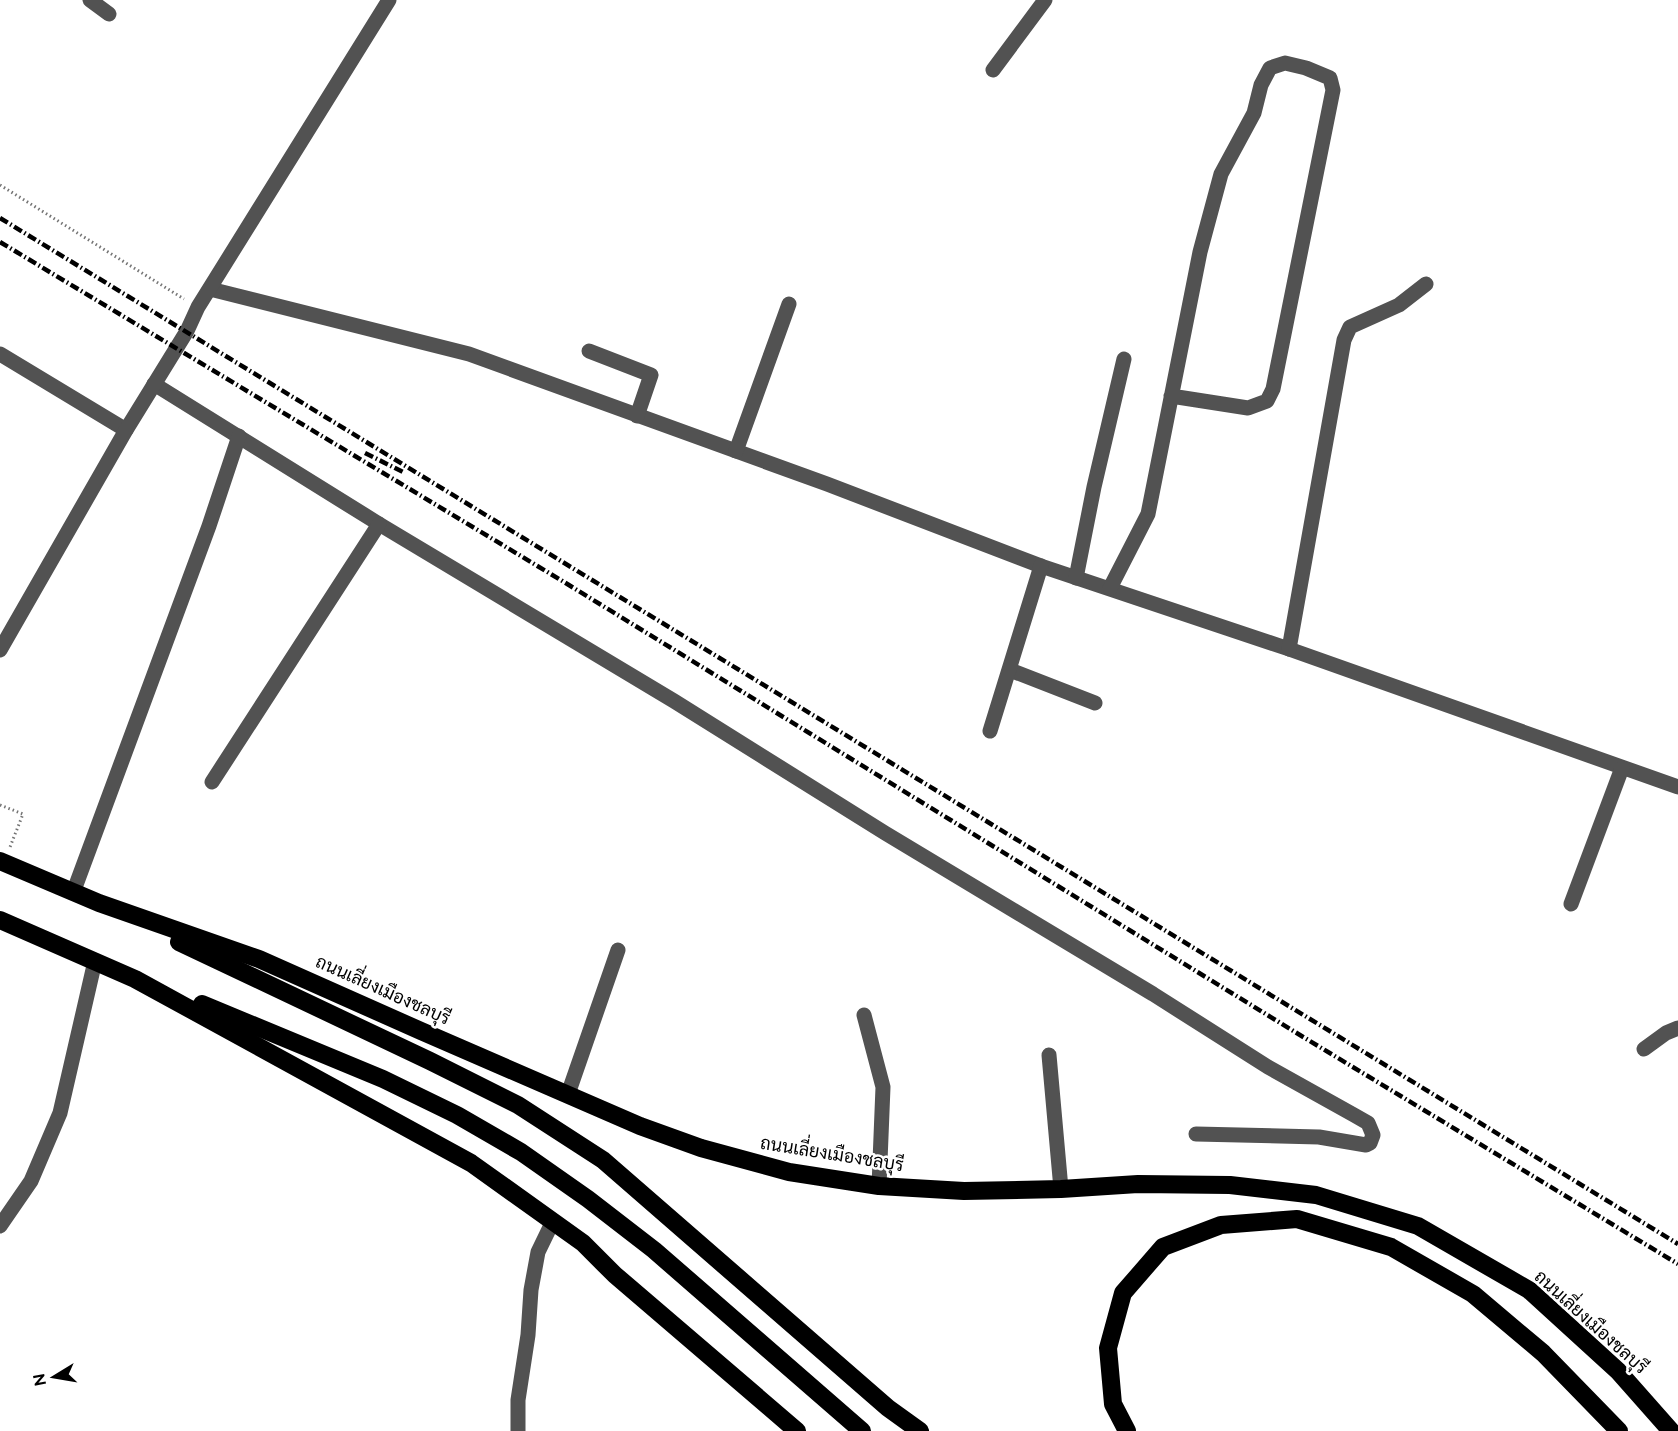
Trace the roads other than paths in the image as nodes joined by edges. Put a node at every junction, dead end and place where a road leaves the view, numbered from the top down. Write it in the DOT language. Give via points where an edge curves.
graph roads {
  1 [pos="90,0"];
  2 [pos="389,0"];
  3 [pos="1045,0"];
  4 [pos="109,14"];
  5 [pos="993,70"];
  6 [pos="1426,284"];
  7 [pos="210,289"];
  8 [pos="789,304"];
  9 [pos="589,351"];
  10 [pos="0,354"];
  11 [pos="1124,359"];
  12 [pos="154,384"];
  13 [pos="1171,396"];
  14 [pos="637,416"];
  15 [pos="126,430"];
  16 [pos="239,436"];
  17 [pos="736,451"];
  18 [pos="379,524"];
  19 [pos="1041,566"];
  20 [pos="1076,578"];
  21 [pos="1110,588"];
  22 [pos="1289,649"];
  23 [pos="0,650"];
  24 [pos="1010,670"];
  25 [pos="1095,703"];
  26 [pos="990,731"];
  27 [pos="1622,768"];
  28 [pos="212,782"];
  29 [pos="1678,787"];
  30 [pos="4,856"];
  31 [pos="73,892"];
  32 [pos="99,903"];
  33 [pos="1570,903"];
  34 [pos="0,920"];
  35 [pos="618,950"];
  36 [pos="95,961"];
  37 [pos="135,979"];
  38 [pos="864,1015"];
  39 [pos="1678,1029"];
  40 [pos="1644,1049"];
  41 [pos="1049,1055"];
  42 [pos="568,1094"];
  43 [pos="1196,1134"];
  44 [pos="879,1186"];
  45 [pos="1061,1189"];
  46 [pos="553,1221"];
  47 [pos="0,1226"];
  48 [pos="518,1431"];
  49 [pos="797,1431"];
  50 [pos="862,1431"];
  51 [pos="920,1431"];
  52 [pos="1127,1431"];
  53 [pos="1619,1431"];
  54 [pos="1671,1431"];
  1 -- 4 [label="street"];
  2 -- 7 [label="street"];
  3 -- 5 [label="street"];
  6 -- 22 [label="street" via="1399,305 1350,327 1344,340"];
  7 -- 12 [label="street"];
  7 -- 14 [label="street" via="469,354"];
  8 -- 17 [label="street"];
  9 -- 14 [label="street" via="651,375"];
  10 -- 15 [label="street"];
  11 -- 20 [label="street"];
  12 -- 15 [label="street"];
  12 -- 16 [label="street"];
  13 -- 13 [label="street" via="1200,252 1221,174 1254,112 1261,85 1270,68 1285,63 1330,78 1333,90 1273,389 1267,401 1248,408"];
  13 -- 21 [label="street" via="1148,514"];
  14 -- 17 [label="street"];
  15 -- 23 [label="street"];
  16 -- 18 [label="street"];
  16 -- 31 [label="street"];
  17 -- 19 [label="street"];
  18 -- 28 [label="street"];
  18 -- 43 [label="street" via="1268,1067 1354,1115 1368,1124 1373,1135 1366,1145 1319,1137"];
  19 -- 20 [label="street"];
  19 -- 24 [label="street"];
  20 -- 21 [label="street"];
  21 -- 22 [label="street"];
  22 -- 27 [label="street"];
  24 -- 25 [label="street"];
  24 -- 26 [label="street"];
  27 -- 29 [label="street"];
  27 -- 33 [label="street"];
  30 -- 31 [label="highway, ถนนเลี่ยงเมืองชลบุรี"];
  31 -- 32 [label="highway, ถนนเลี่ยงเมืองชลบุรี"];
  32 -- 42 [label="highway, ถนนเลี่ยงเมืองชลบุรี" via="259,958"];
  32 -- 51 [label="highway" via="518,1105 603,1160 888,1408"];
  34 -- 36 [label="highway"];
  35 -- 42 [label="street"];
  36 -- 37 [label="highway"];
  36 -- 47 [label="street" via="60,1113 31,1181"];
  37 -- 46 [label="highway" via="471,1162"];
  37 -- 50 [label="highway" via="383,1079 521,1152 654,1250"];
  38 -- 44 [label="street" via="883,1087"];
  39 -- 40 [label="street"];
  41 -- 45 [label="street"];
  42 -- 44 [label="highway, ถนนเลี่ยงเมืองชลบุรี" via="701,1148 789,1172"];
  44 -- 45 [label="highway, ถนนเลี่ยงเมืองชลบุรี" via="964,1191"];
  45 -- 54 [label="highway, ถนนเลี่ยงเมืองชลบุรี" via="1138,1184 1230,1185 1316,1194 1418,1226 1529,1290 1618,1371"];
  46 -- 48 [label="street" via="538,1252 531,1290"];
  46 -- 49 [label="highway"];
  52 -- 53 [label="highway" via="1113,1404 1108,1348 1123,1293 1163,1247 1221,1225 1297,1220 1391,1247 1473,1294 1543,1353"];
}
